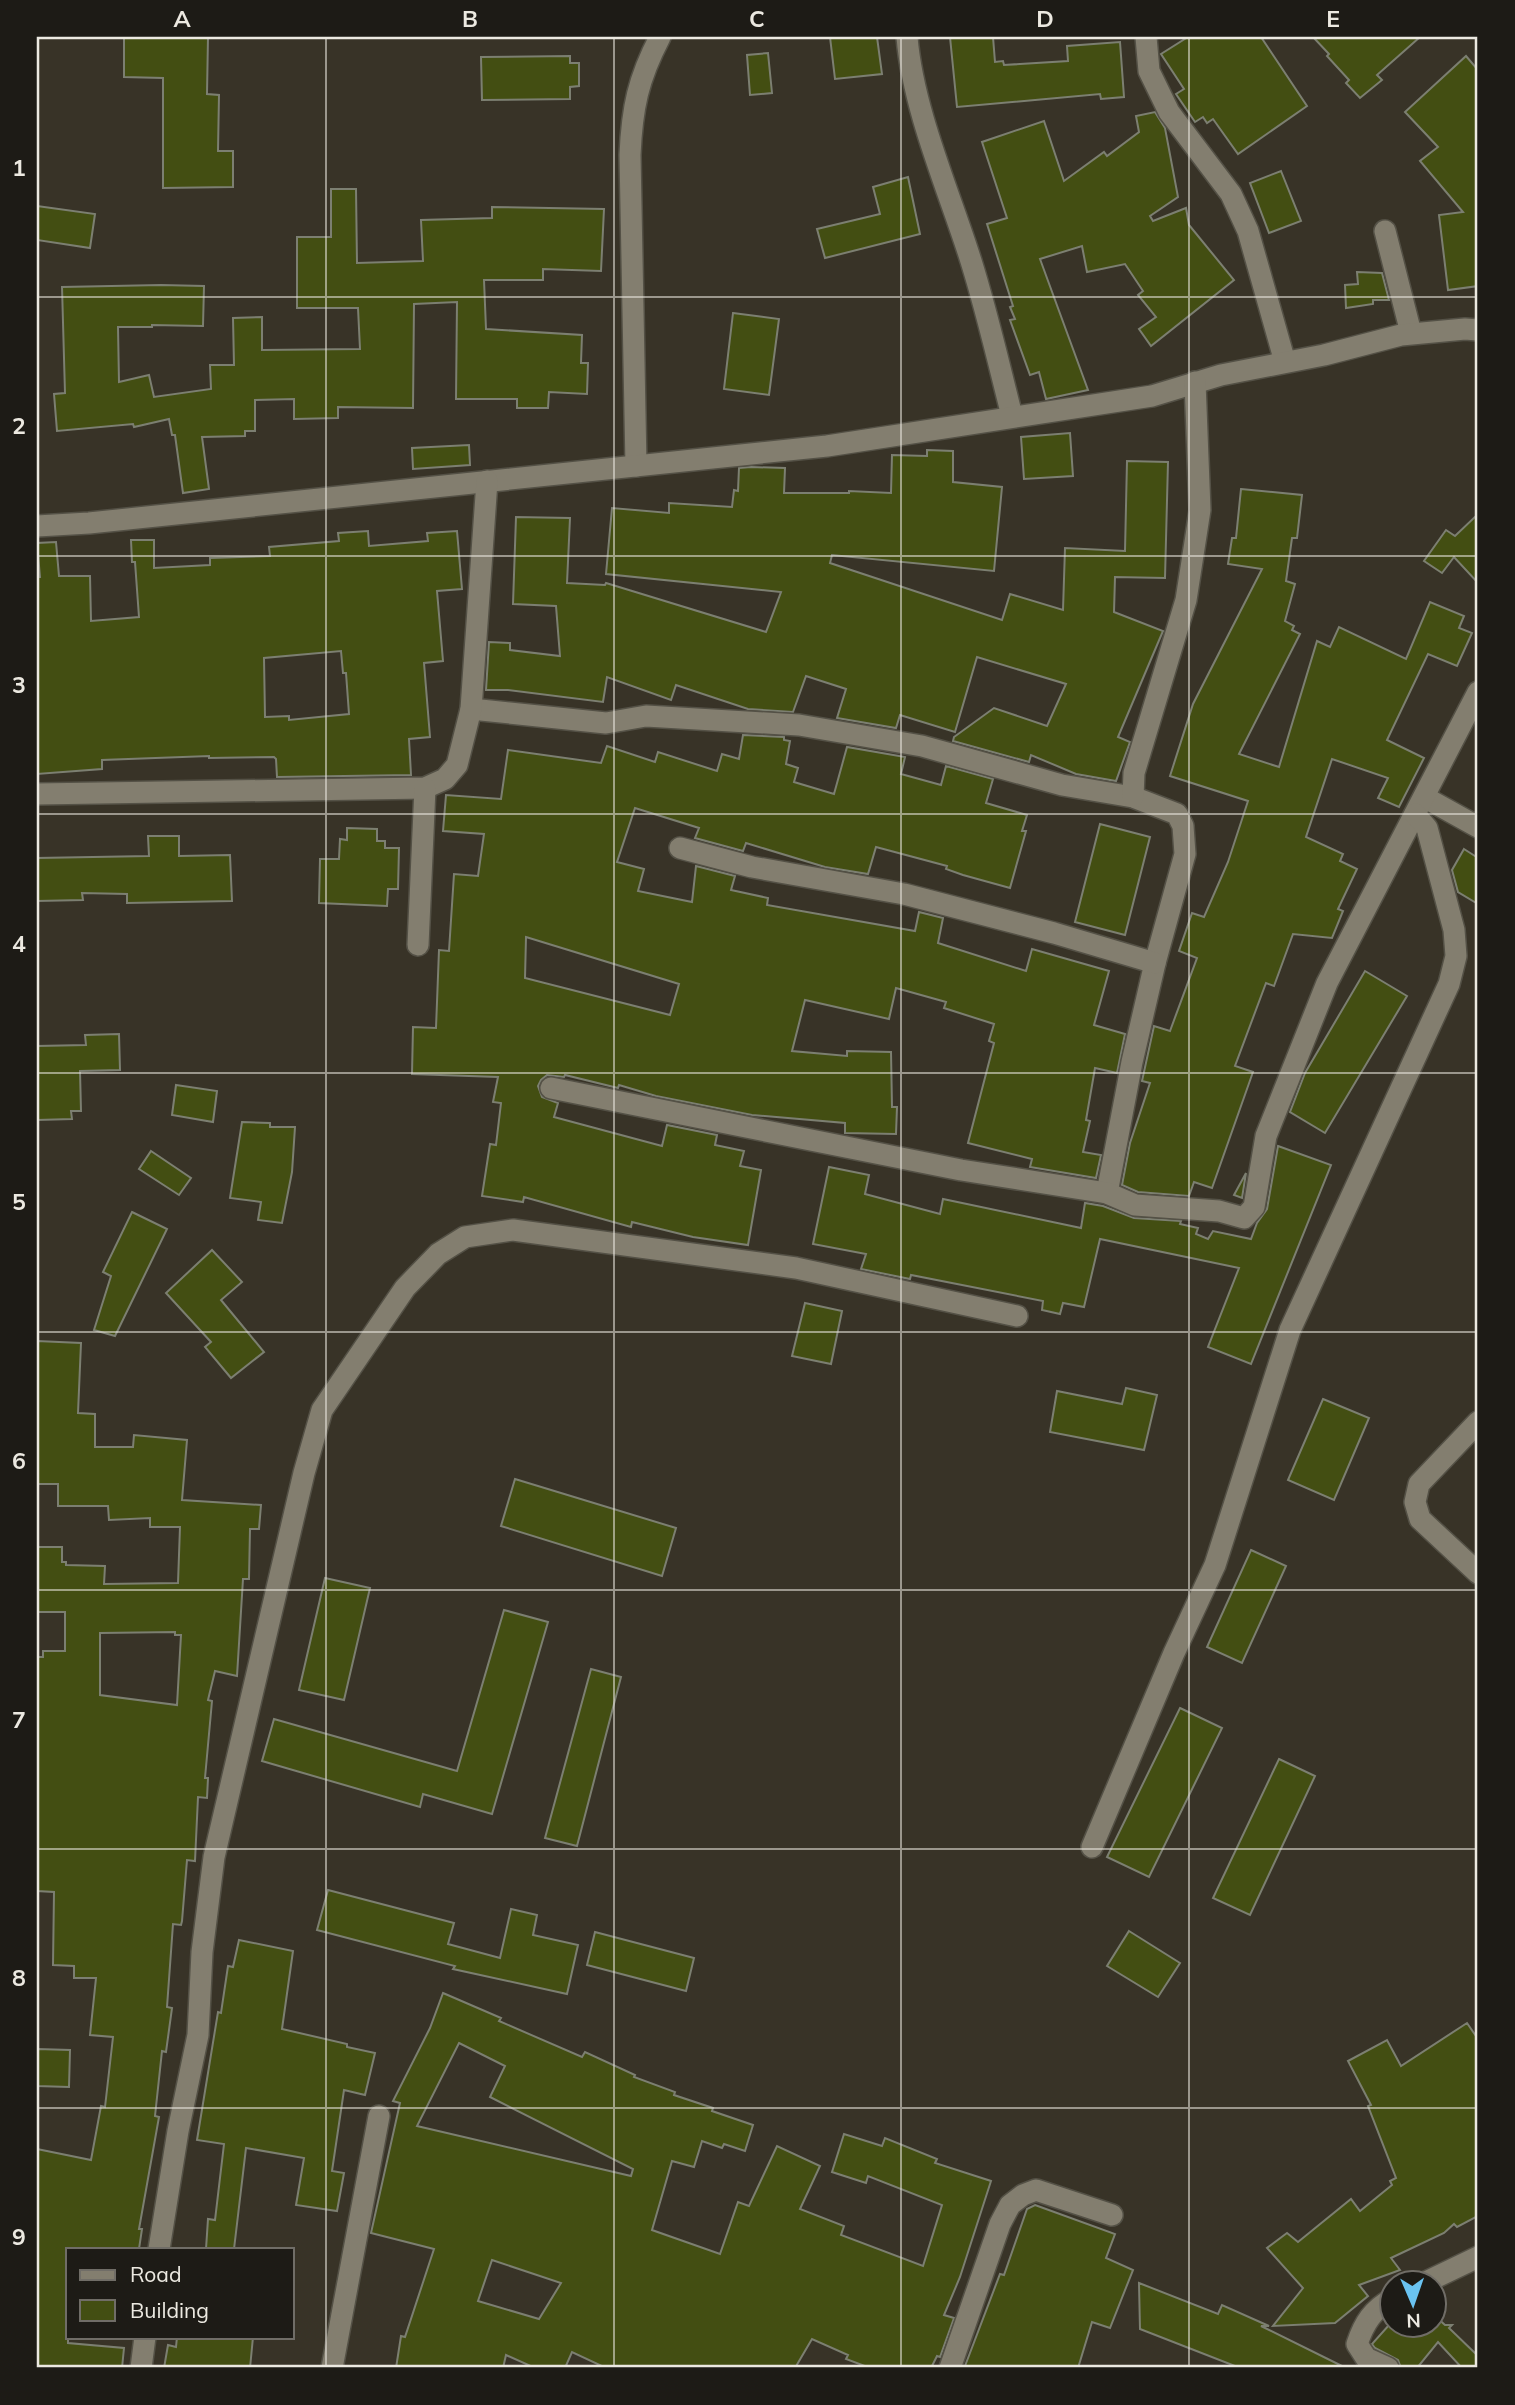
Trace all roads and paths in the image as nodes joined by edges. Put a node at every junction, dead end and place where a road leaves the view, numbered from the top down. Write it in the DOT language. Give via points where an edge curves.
graph roads {
  1 [pos="660,37"];
  2 [pos="907,37"];
  3 [pos="1146,37"];
  4 [pos="1385,231"];
  5 [pos="1478,330"];
  6 [pos="1411,333"];
  7 [pos="1285,362"];
  8 [pos="1195,382"];
  9 [pos="1012,416"];
  10 [pos="636,466"];
  11 [pos="487,481"];
  12 [pos="37,526"];
  13 [pos="1478,692"];
  14 [pos="471,709"];
  15 [pos="425,788"];
  16 [pos="37,794"];
  17 [pos="1133,797"];
  18 [pos="1419,805"];
  19 [pos="1478,827"];
  20 [pos="680,848"];
  21 [pos="418,945"];
  22 [pos="1154,963"];
  23 [pos="551,1088"];
  24 [pos="1107,1193"];
  25 [pos="1017,1316"];
  26 [pos="1478,1422"];
  27 [pos="1478,1573"];
  28 [pos="1092,1847"];
  29 [pos="379,2116"];
  30 [pos="1112,2215"];
  31 [pos="159,2248"];
  32 [pos="1478,2257"];
  33 [pos="1448,2272"];
  34 [pos="1378,2309"];
  35 [pos="145,2338"];
  36 [pos="141,2368"];
  37 [pos="332,2368"];
  38 [pos="950,2368"];
  39 [pos="1388,2368"];
  1 -- 10 [label="street" via="632,116"];
  2 -- 9 [label="street" via="926,123 972,264"];
  3 -- 7 [label="street" via="1149,71 1168,112 1231,194 1248,231"];
  4 -- 6 [label="street"];
  5 -- 6 [label="street"];
  6 -- 7 [label="street"];
  7 -- 8 [label="street"];
  8 -- 9 [label="street" via="1152,396"];
  8 -- 17 [label="street" via="1200,510 1186,600 1135,773"];
  9 -- 10 [label="street" via="827,446"];
  10 -- 11 [label="street"];
  11 -- 12 [label="street"];
  11 -- 14 [label="street"];
  13 -- 18 [label="street"];
  14 -- 15 [label="street" via="457,765 445,779"];
  14 -- 17 [label="street" via="606,723 646,716 799,725 922,746 1062,785"];
  15 -- 16 [label="street"];
  15 -- 21 [label="street"];
  17 -- 22 [label="street" via="1170,809 1183,826 1185,855"];
  18 -- 19 [label="street"];
  18 -- 24 [label="street" via="1327,983 1266,1136 1254,1207 1244,1218 1219,1211 1135,1205"];
  18 -- 28 [label="street" via="1454,930 1456,956 1449,984 1290,1330 1215,1565"];
  20 -- 22 [label="street" via="752,867 904,894"];
  22 -- 24 [label="street"];
  23 -- 24 [label="street" via="961,1170"];
  25 -- 31 [label="street" via="796,1268 513,1230 466,1237 438,1254 405,1289 322,1409 304,1473 214,1857 198,2035"];
  26 -- 27 [label="street" via="1419,1483 1415,1502 1420,1519"];
  29 -- 37 [label="street"];
  30 -- 38 [label="street" via="1036,2190 1010,2205"];
  32 -- 33 [label="street"];
  34 -- 39 [label="street" via="1364,2322 1357,2344 1366,2358"];
  35 -- 36 [label="street"];
}
